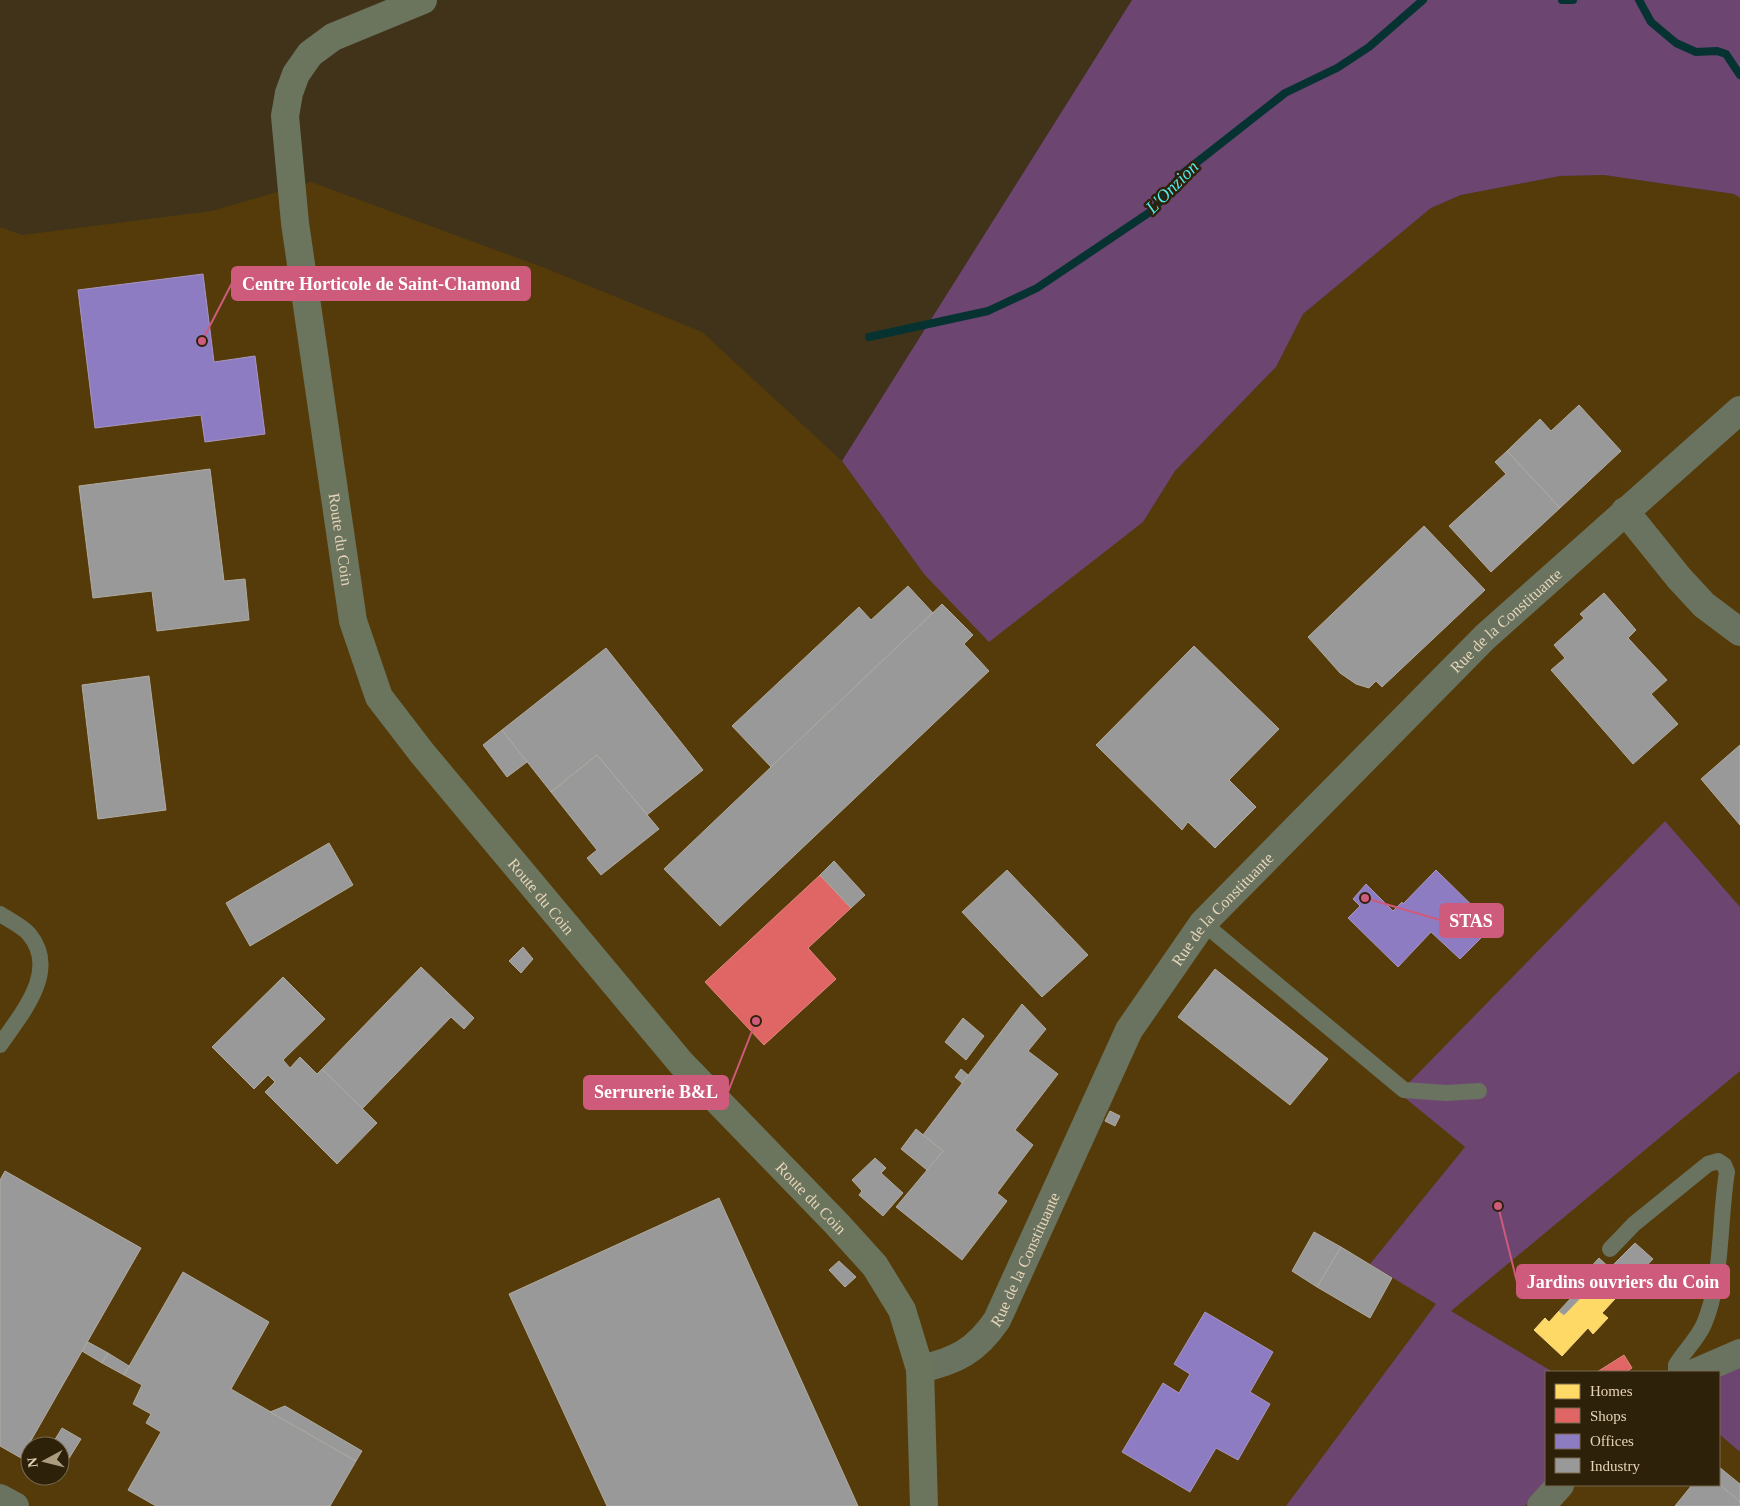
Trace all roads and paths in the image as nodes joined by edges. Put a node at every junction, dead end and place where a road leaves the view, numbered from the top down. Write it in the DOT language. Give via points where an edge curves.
graph roads {
  1 [pos="423,0"];
  2 [pos="1740,410"];
  3 [pos="1625,511"];
  4 [pos="1740,632"];
  5 [pos="0,914"];
  6 [pos="1203,923"];
  7 [pos="0,1045"];
  8 [pos="1479,1091"];
  9 [pos="1610,1249"];
  10 [pos="1740,1353"];
  11 [pos="920,1369"];
  12 [pos="1676,1371"];
  13 [pos="1698,1371"];
  14 [pos="1559,1486"];
  15 [pos="0,1498"];
  16 [pos="15,1506"];
  17 [pos="924,1506"];
  18 [pos="1541,1506"];
  1 -- 11 [label="main road, Route du Coin" via="333,37 310,54 296,74 285,116 294,214 353,621 379,697 681,1063 875,1266 902,1310"];
  2 -- 3 [label="street, Rue de la Constituante"];
  3 -- 4 [label="street" via="1698,598"];
  3 -- 6 [label="street, Rue de la Constituante" via="1485,637"];
  5 -- 7 [label="lane" via="28,934 40,952 41,975 29,1003"];
  6 -- 8 [label="lane" via="1404,1090"];
  6 -- 11 [label="street, Rue de la Constituante" via="1129,1030 997,1320 982,1340 965,1353 939,1365"];
  9 -- 12 [label="lane" via="1634,1224 1708,1164 1718,1162 1724,1165 1727,1172 1712,1296 1705,1322 1676,1366"];
  10 -- 13 [label="street"];
  11 -- 17 [label="main road, Route du Coin"];
  14 -- 18 [label="street"];
  15 -- 16 [label="street"];
}
